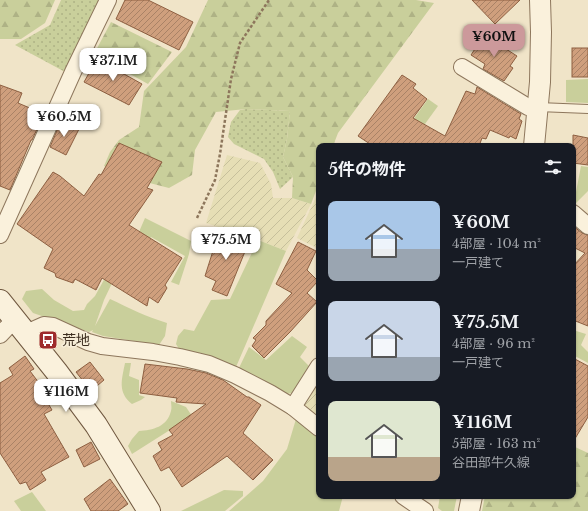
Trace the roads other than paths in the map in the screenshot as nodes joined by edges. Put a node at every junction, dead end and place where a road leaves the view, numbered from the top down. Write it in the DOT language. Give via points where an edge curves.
graph roads {
  1 [pos="108,0"];
  2 [pos="540,0"];
  3 [pos="462,67"];
  4 [pos="538,108"];
  5 [pos="588,109"];
  6 [pos="534,143"];
  7 [pos="576,216"];
  8 [pos="588,226"];
  9 [pos="0,235"];
  10 [pos="0,301"];
  11 [pos="20,326"];
  12 [pos="0,335"];
  13 [pos="316,371"];
  14 [pos="293,407"];
  15 [pos="316,426"];
  16 [pos="407,499"];
  17 [pos="471,499"];
  18 [pos="149,511"];
  19 [pos="425,511"];
  20 [pos="469,511"];
  1 -- 9 [label="street"];
  2 -- 4 [label="street"];
  3 -- 4 [label="street" via="528,107"];
  4 -- 5 [label="lane"];
  4 -- 6 [label="street"];
  7 -- 8 [label="street"];
  10 -- 11 [label="main road"];
  11 -- 12 [label="street"];
  11 -- 14 [label="street" via="53,326 102,346 153,352 209,364 235,375"];
  11 -- 18 [label="main road" via="96,425"];
  13 -- 14 [label="street"];
  14 -- 15 [label="street"];
  16 -- 19 [label="street"];
  17 -- 20 [label="street"];
}
